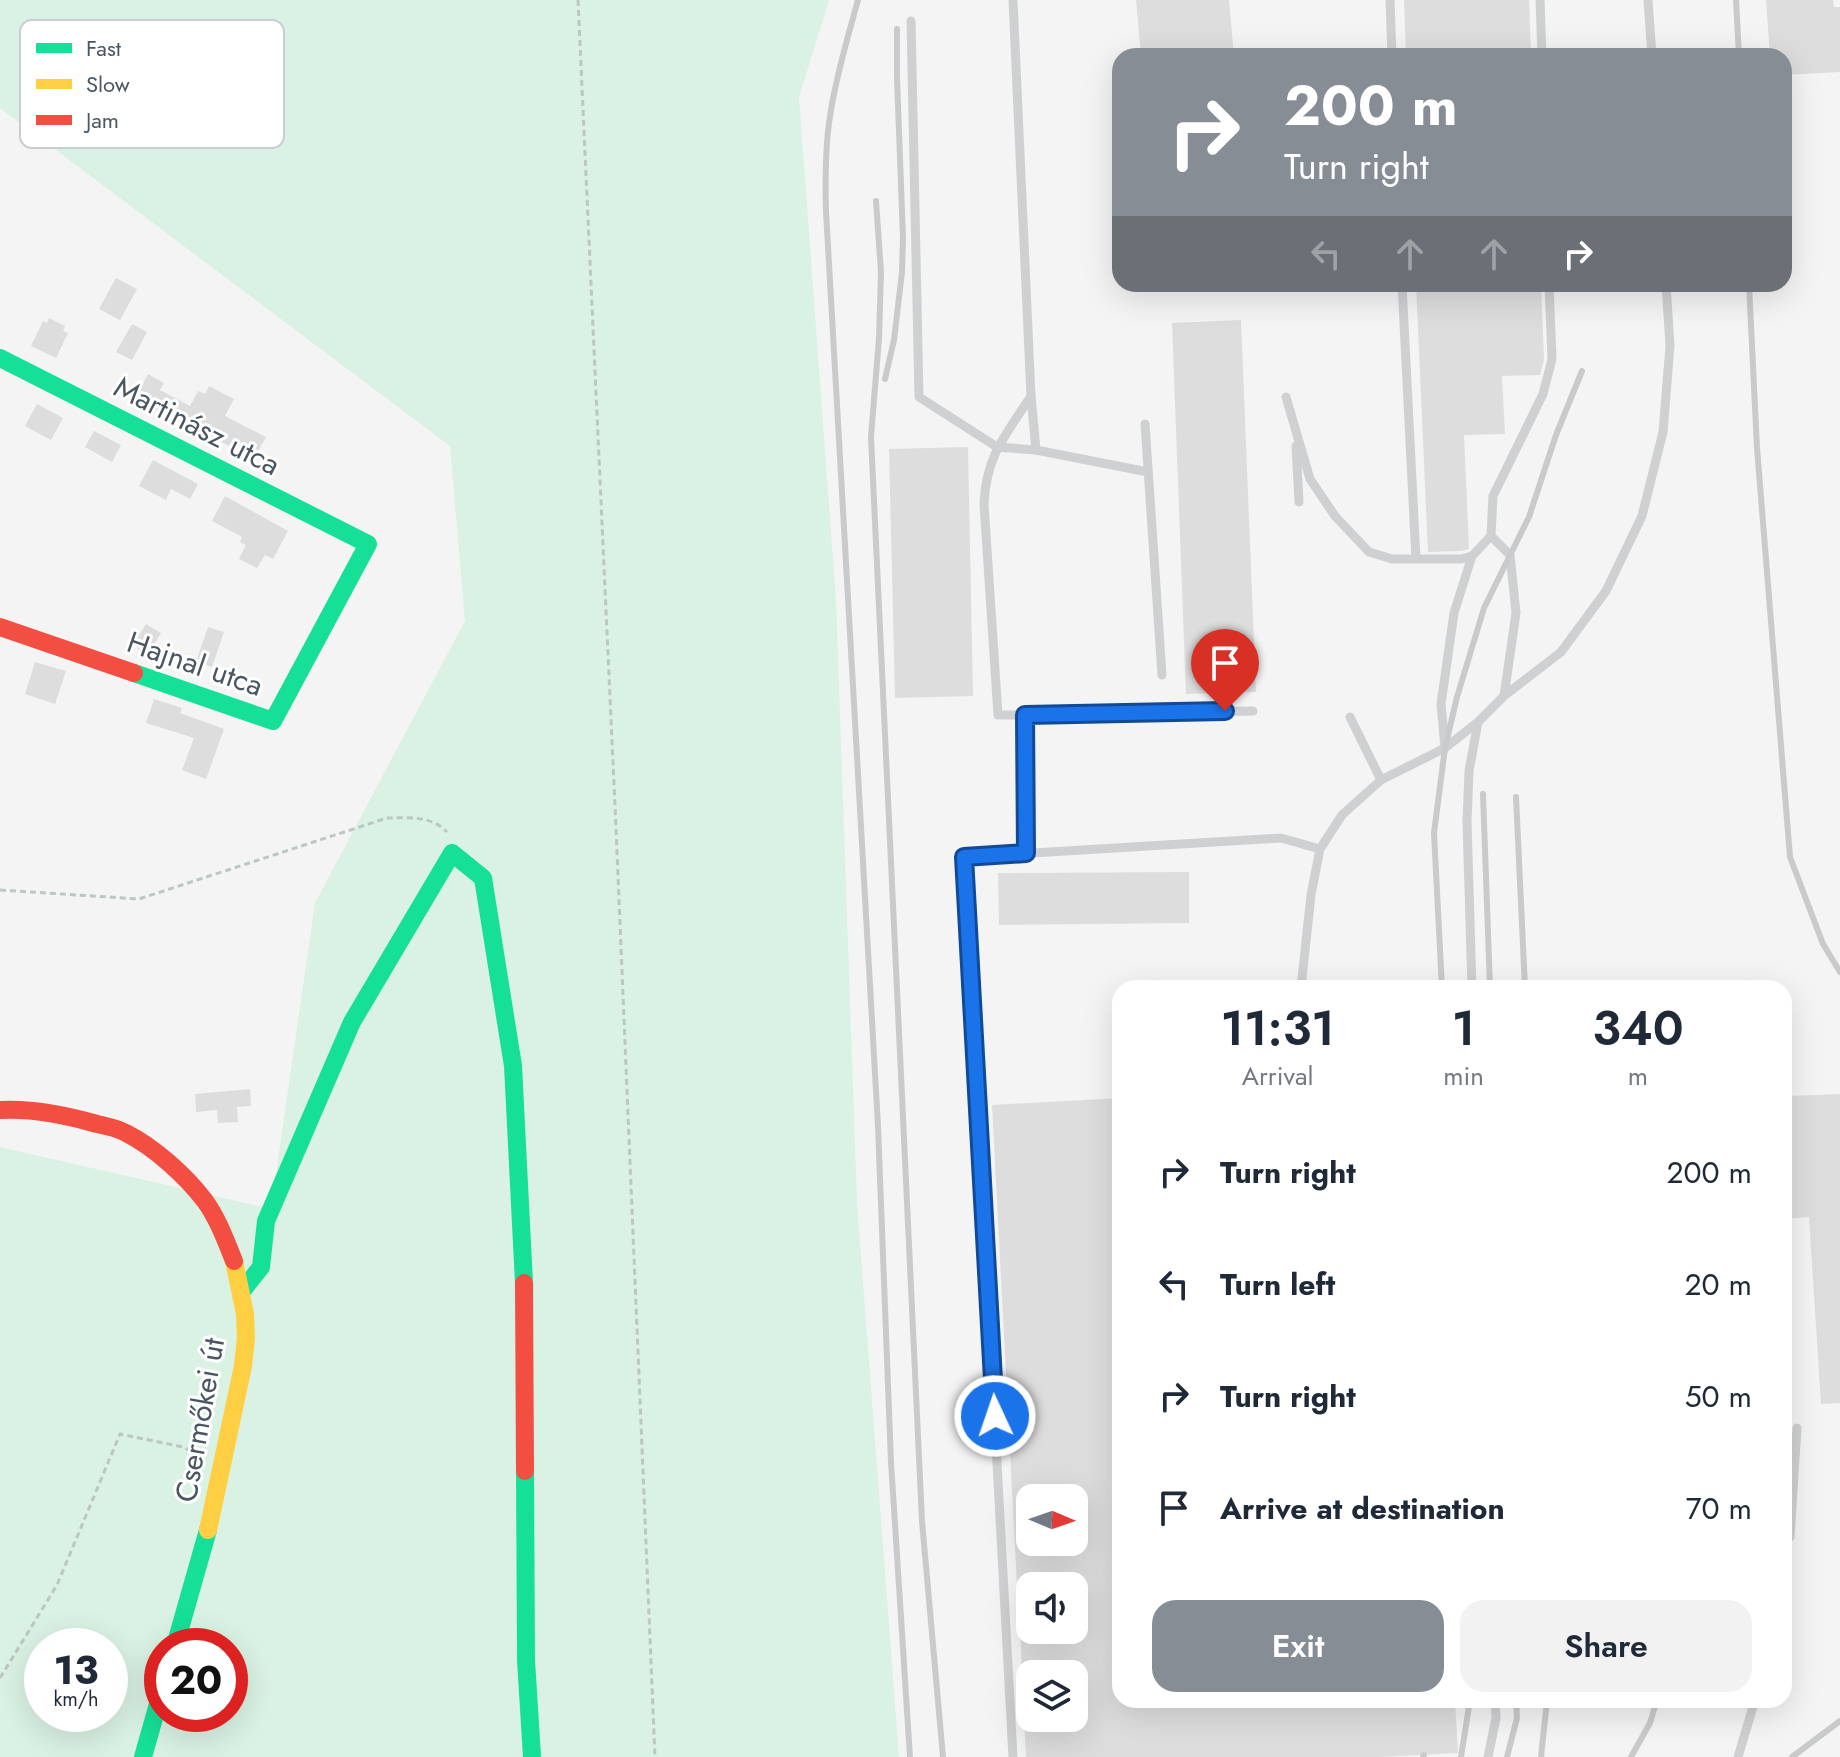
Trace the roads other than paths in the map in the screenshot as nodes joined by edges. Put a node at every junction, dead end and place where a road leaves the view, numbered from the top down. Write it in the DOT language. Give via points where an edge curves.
graph roads {
  1 [pos="1013,0"];
  2 [pos="1390,0"];
  3 [pos="1540,0"];
  4 [pos="1648,0"];
  5 [pos="911,21"];
  6 [pos="1392,48"];
  7 [pos="1542,48"];
  8 [pos="1651,48"];
  9 [pos="1402,292"];
  10 [pos="1549,292"];
  11 [pos="1667,292"];
  12 [pos="0,358"];
  13 [pos="1031,396"];
  14 [pos="1286,397"];
  15 [pos="1145,424"];
  16 [pos="1296,431"];
  17 [pos="997,447"];
  18 [pos="1036,450"];
  19 [pos="1148,472"];
  20 [pos="1299,502"];
  21 [pos="1491,536"];
  22 [pos="368,544"];
  23 [pos="1472,556"];
  24 [pos="1416,559"];
  25 [pos="0,627"];
  26 [pos="1162,675"];
  27 [pos="1504,696"];
  28 [pos="1253,711"];
  29 [pos="1025,715"];
  30 [pos="1350,717"];
  31 [pos="1478,722"];
  32 [pos="1445,748"];
  33 [pos="1381,780"];
  34 [pos="1320,849"];
  35 [pos="1026,853"];
  36 [pos="1302,980"];
  37 [pos="1472,980"];
  38 [pos="0,1110"];
  39 [pos="242,1291"];
  40 [pos="1797,1428"];
  41 [pos="1792,1506"];
  42 [pos="180,1628"];
  43 [pos="1495,1708"];
  44 [pos="1753,1708"];
  45 [pos="150,1732"];
  46 [pos="143,1757"];
  47 [pos="532,1757"];
  48 [pos="1013,1757"];
  49 [pos="1488,1757"];
  50 [pos="1738,1757"];
  1 -- 13 [label="lane"];
  2 -- 6 [label="lane"];
  3 -- 7 [label="lane"];
  4 -- 8 [label="lane"];
  5 -- 17 [label="lane" via="919,397"];
  9 -- 24 [label="lane"];
  10 -- 21 [label="lane" via="1552,359 1543,394 1493,496"];
  11 -- 27 [label="lane" via="1670,346 1663,432 1642,516 1606,591 1561,652"];
  12 -- 22 [label="street, Martinász utca"];
  13 -- 17 [label="lane"];
  13 -- 18 [label="lane"];
  14 -- 16 [label="lane"];
  15 -- 19 [label="lane"];
  16 -- 20 [label="lane"];
  16 -- 24 [label="lane" via="1310,479 1360,543 1369,552 1392,559"];
  17 -- 18 [label="lane"];
  17 -- 29 [label="lane" via="985,480 984,504 998,715"];
  18 -- 19 [label="lane"];
  19 -- 26 [label="lane"];
  21 -- 23 [label="lane"];
  21 -- 27 [label="lane" via="1510,555 1516,613"];
  22 -- 25 [label="street, Hajnal utca" via="273,721"];
  23 -- 24 [label="lane"];
  23 -- 32 [label="lane" via="1451,628 1441,704"];
  27 -- 31 [label="lane"];
  28 -- 29 [label="lane"];
  29 -- 35 [label="lane"];
  30 -- 33 [label="lane"];
  31 -- 32 [label="lane"];
  31 -- 37 [label="lane" via="1467,822"];
  32 -- 33 [label="lane"];
  33 -- 34 [label="lane" via="1342,815"];
  34 -- 35 [label="lane" via="1281,838"];
  34 -- 36 [label="lane"];
  35 -- 48 [label="lane" via="964,857"];
  38 -- 39 [label="street, Csermőkei út" via="69,1116 123,1131 148,1146 204,1200 217,1220"];
  39 -- 42 [label="street, Csermőkei út" via="246,1338 241,1377 212,1517"];
  39 -- 47 [label="street" via="261,1267 266,1221 352,1022 452,853 483,878 513,1066 524,1257 526,1660"];
  40 -- 41 [label="lane"];
  43 -- 49 [label="lane"];
  44 -- 50 [label="lane"];
  45 -- 46 [label="street"];
}
